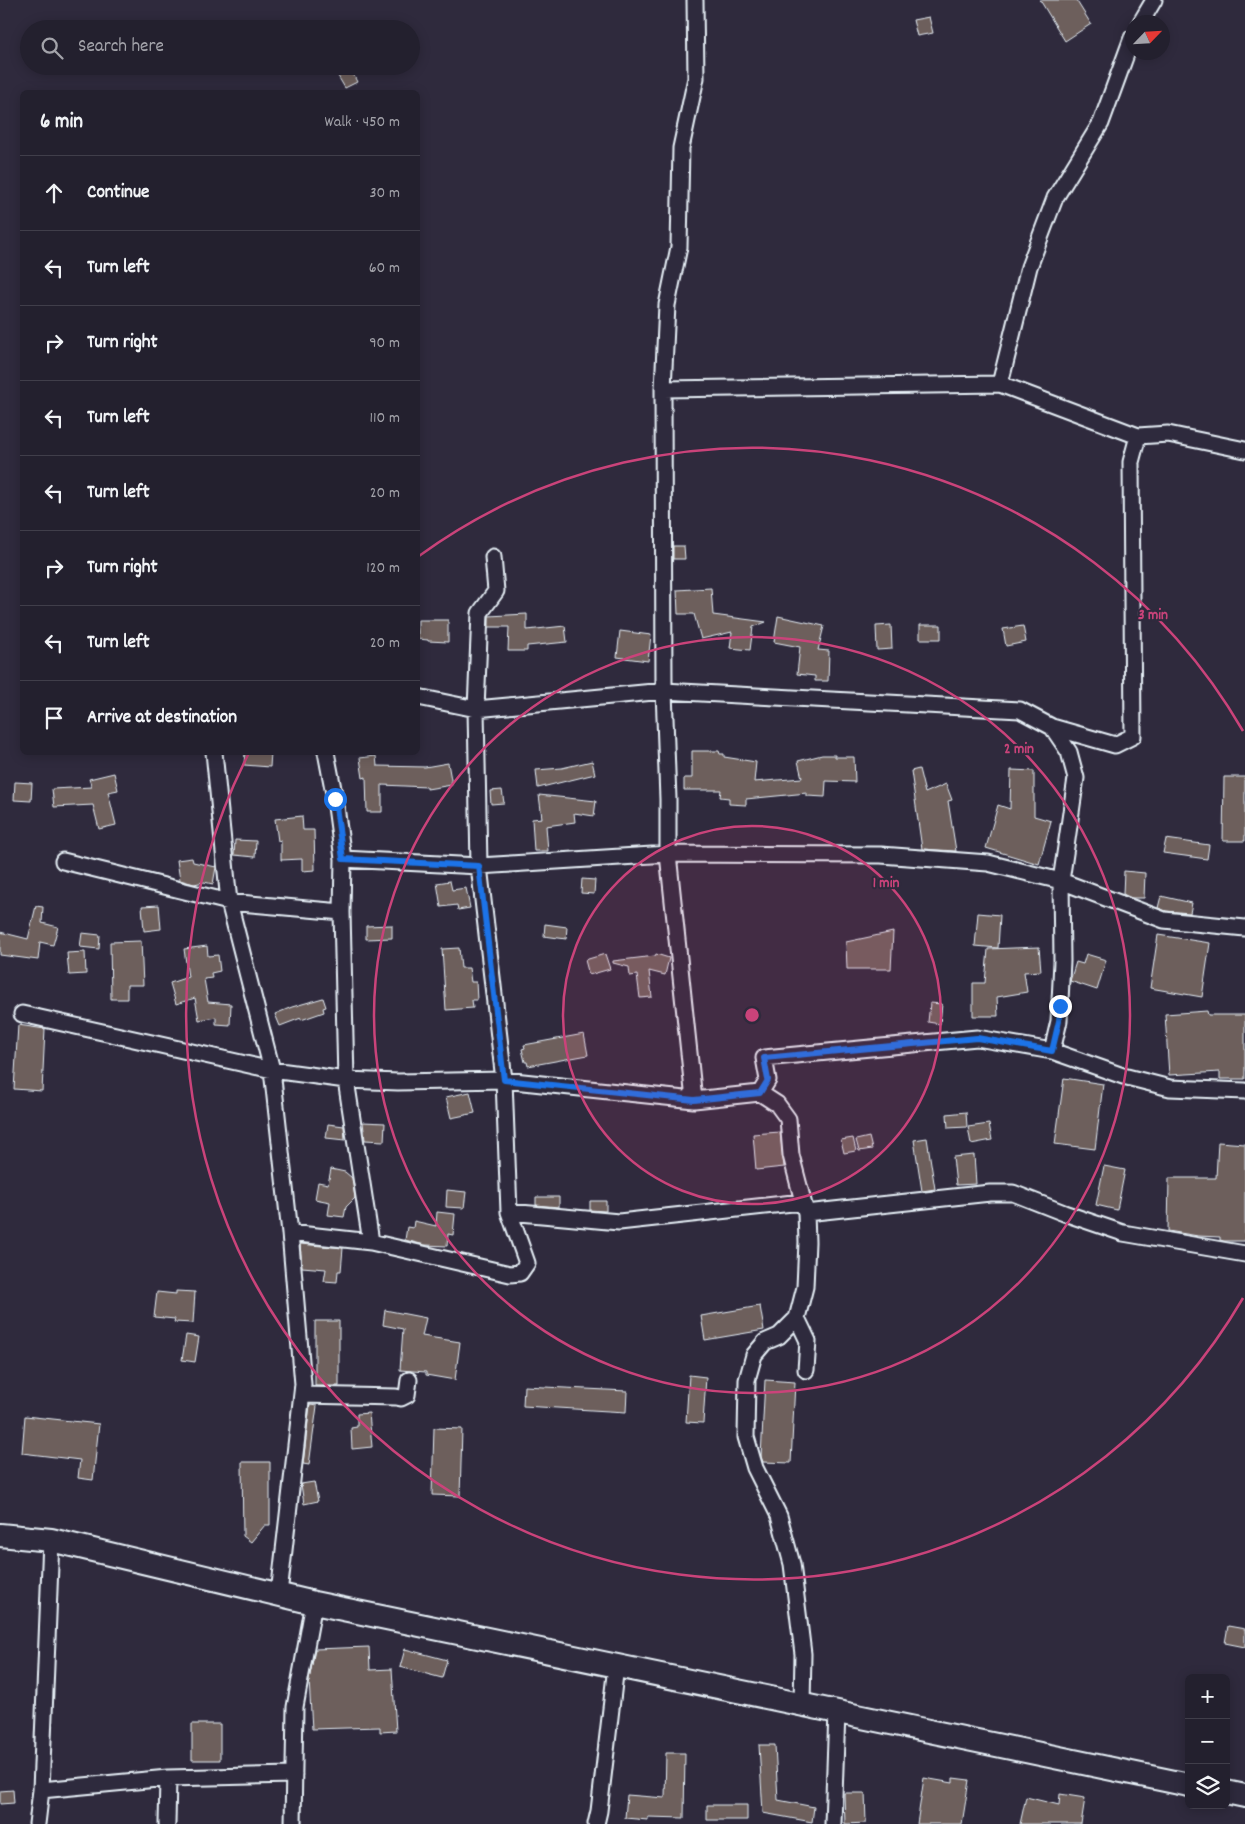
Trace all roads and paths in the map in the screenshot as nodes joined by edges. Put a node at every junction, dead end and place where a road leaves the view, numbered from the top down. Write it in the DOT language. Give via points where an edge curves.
graph roads {
  1 [pos="695,0"];
  2 [pos="1154,0"];
  3 [pos="1145,15"];
  4 [pos="1125,57"];
  5 [pos="1000,384"];
  6 [pos="663,390"];
  7 [pos="1138,436"];
  8 [pos="1245,450"];
  9 [pos="493,557"];
  10 [pos="664,690"];
  11 [pos="420,697"];
  12 [pos="476,709"];
  13 [pos="1052,727"];
  14 [pos="214,755"];
  15 [pos="327,755"];
  16 [pos="668,854"];
  17 [pos="343,859"];
  18 [pos="63,861"];
  19 [pos="479,866"];
  20 [pos="1061,881"];
  21 [pos="229,902"];
  22 [pos="342,912"];
  23 [pos="1245,928"];
  24 [pos="22,1014"];
  25 [pos="1052,1051"];
  26 [pos="272,1070"];
  27 [pos="346,1080"];
  28 [pos="504,1080"];
  29 [pos="764,1086"];
  30 [pos="1245,1091"];
  31 [pos="694,1100"];
  32 [pos="804,1207"];
  33 [pos="510,1212"];
  34 [pos="290,1233"];
  35 [pos="371,1242"];
  36 [pos="1245,1254"];
  37 [pos="797,1318"];
  38 [pos="806,1370"];
  39 [pos="410,1380"];
  40 [pos="302,1395"];
  41 [pos="0,1535"];
  42 [pos="51,1540"];
  43 [pos="279,1594"];
  44 [pos="314,1603"];
  45 [pos="616,1666"];
  46 [pos="802,1704"];
  47 [pos="837,1712"];
  48 [pos="294,1775"];
  49 [pos="168,1778"];
  50 [pos="1185,1784"];
  51 [pos="40,1790"];
  52 [pos="1230,1793"];
  53 [pos="1245,1796"];
  54 [pos="37,1824"];
  55 [pos="167,1824"];
  56 [pos="293,1824"];
  57 [pos="596,1824"];
  58 [pos="833,1824"];
  1 -- 6 [label="street" via="696,78 681,148 679,247 667,304"];
  2 -- 3 [label="street"];
  4 -- 5 [label="street" via="1101,123 1055,198 1032,258"];
  5 -- 6 [label="street"];
  5 -- 7 [label="street"];
  6 -- 10 [label="street"];
  7 -- 8 [label="street" via="1168,434"];
  7 -- 13 [label="street" via="1131,462 1133,736 1115,745"];
  9 -- 12 [label="street" via="496,591 480,612"];
  10 -- 12 [label="street"];
  10 -- 13 [label="street" via="1020,710"];
  10 -- 16 [label="street"];
  11 -- 12 [label="street"];
  12 -- 19 [label="street"];
  13 -- 20 [label="street" via="1069,752 1076,778"];
  14 -- 21 [label="street"];
  15 -- 17 [label="street"];
  16 -- 19 [label="street"];
  16 -- 20 [label="street" via="881,855 988,863"];
  16 -- 31 [label="street"];
  17 -- 19 [label="street"];
  17 -- 22 [label="street"];
  18 -- 21 [label="street"];
  19 -- 28 [label="street"];
  20 -- 23 [label="street" via="1164,920"];
  20 -- 25 [label="street" via="1059,1021"];
  21 -- 22 [label="street"];
  21 -- 26 [label="street"];
  22 -- 27 [label="street"];
  24 -- 26 [label="street"];
  25 -- 29 [label="street" via="977,1038 764,1058"];
  25 -- 30 [label="street" via="1123,1076 1170,1088"];
  26 -- 27 [label="street"];
  26 -- 34 [label="street"];
  27 -- 28 [label="street"];
  27 -- 35 [label="street"];
  28 -- 31 [label="street"];
  28 -- 33 [label="street"];
  29 -- 31 [label="street"];
  29 -- 32 [label="street" via="788,1119 791,1156"];
  32 -- 33 [label="street" via="619,1222"];
  32 -- 36 [label="street" via="1013,1193 1123,1233"];
  32 -- 37 [label="street" via="806,1287"];
  33 -- 35 [label="street" via="527,1263 520,1273 510,1274"];
  34 -- 35 [label="street"];
  34 -- 40 [label="street"];
  37 -- 38 [label="street" via="808,1341"];
  37 -- 46 [label="street" via="779,1336 765,1342 754,1355 747,1380 746,1437 755,1468 779,1516 792,1564 803,1654"];
  39 -- 40 [label="street" via="406,1395 401,1398"];
  40 -- 43 [label="street"];
  41 -- 42 [label="main road"];
  42 -- 43 [label="main road"];
  42 -- 51 [label="street"];
  43 -- 44 [label="main road"];
  44 -- 45 [label="main road"];
  44 -- 48 [label="street" via="295,1707"];
  45 -- 46 [label="main road"];
  45 -- 57 [label="street"];
  46 -- 47 [label="main road"];
  47 -- 50 [label="main road"];
  47 -- 58 [label="street"];
  48 -- 49 [label="street"];
  48 -- 56 [label="street"];
  49 -- 51 [label="street"];
  49 -- 55 [label="street"];
  51 -- 54 [label="street"];
  52 -- 53 [label="main road"];
}
